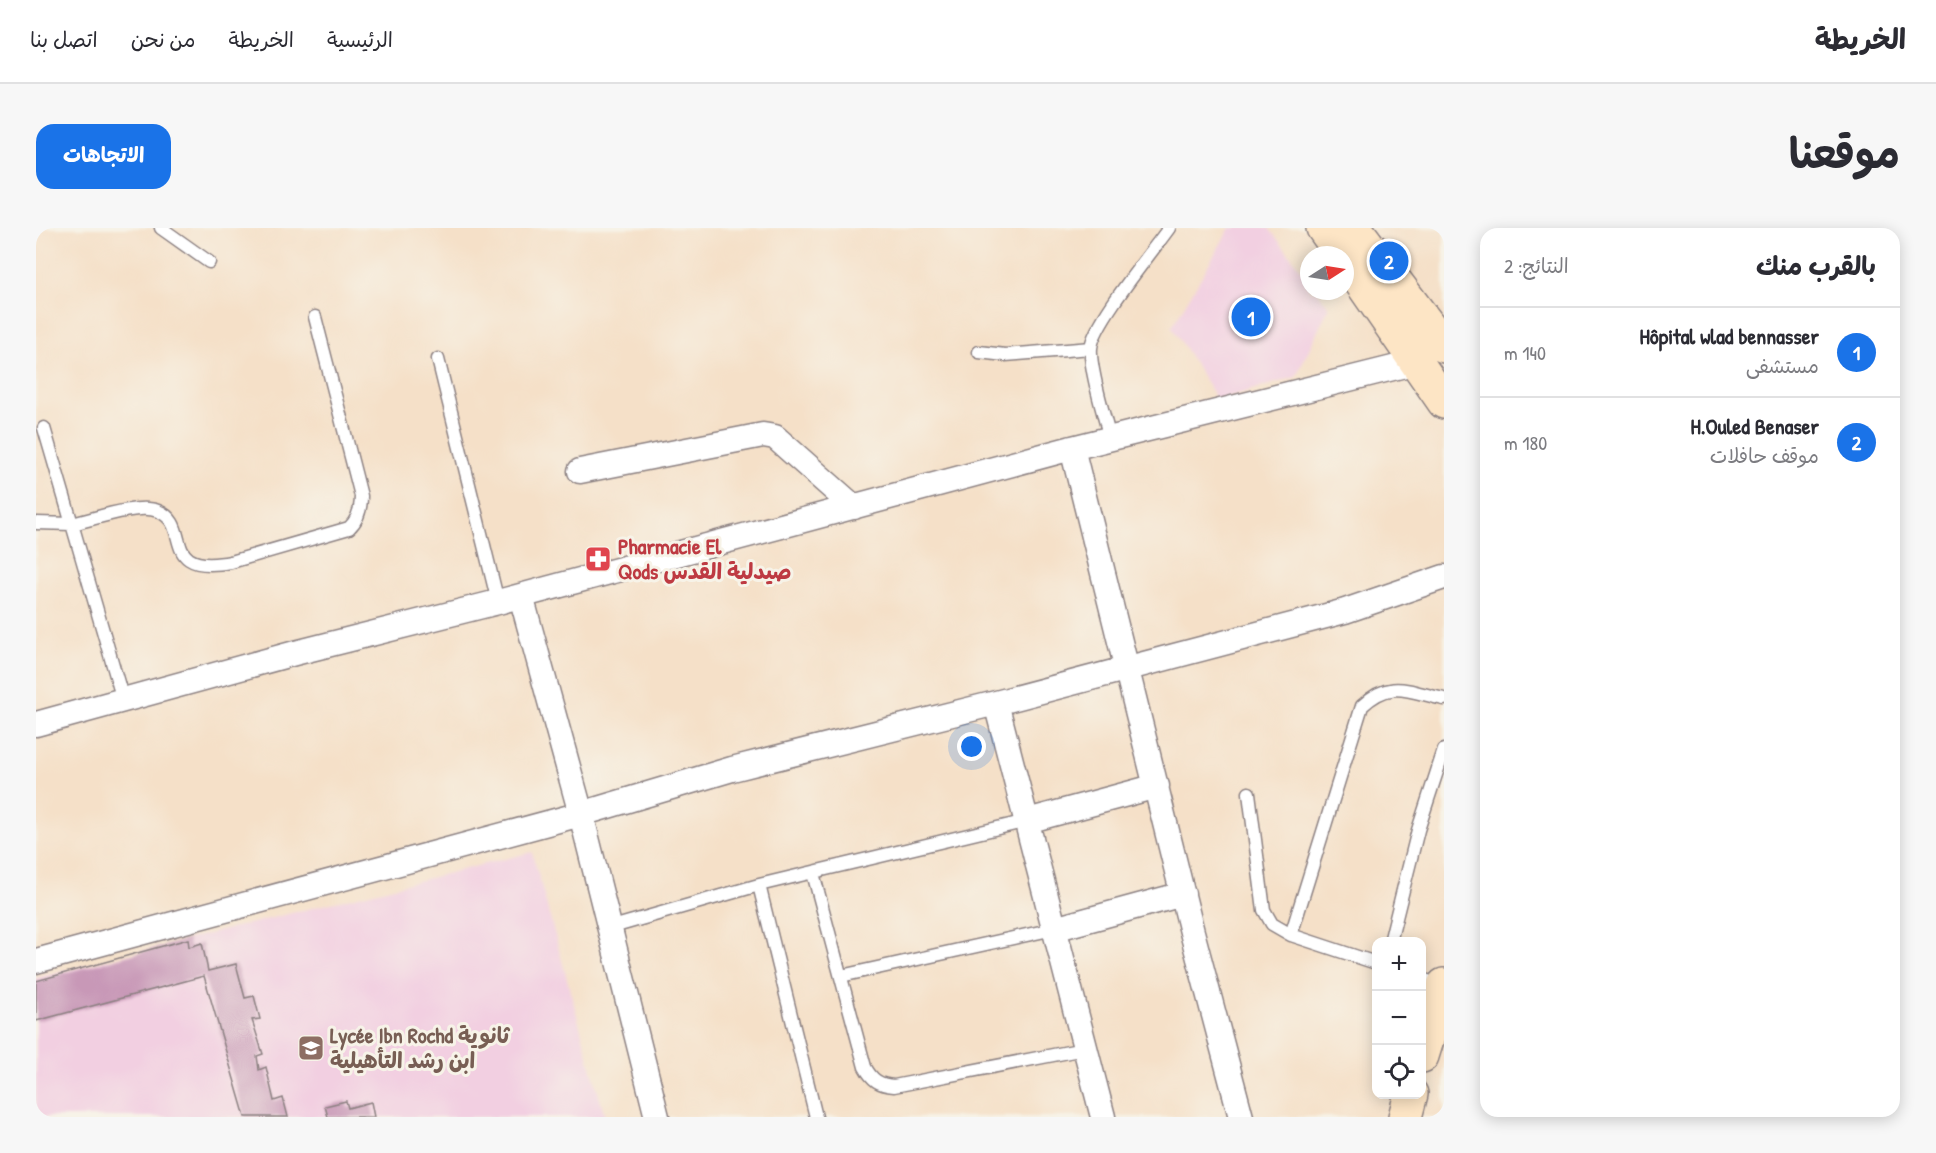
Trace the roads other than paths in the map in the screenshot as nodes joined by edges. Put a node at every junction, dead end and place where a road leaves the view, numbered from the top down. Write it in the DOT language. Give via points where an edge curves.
graph roads {
  1 [pos="161,228"];
  2 [pos="1169,228"];
  3 [pos="1323,228"];
  4 [pos="1355,228"];
  5 [pos="1336,246"];
  6 [pos="209,262"];
  7 [pos="1354,269"];
  8 [pos="315,317"];
  9 [pos="1091,348"];
  10 [pos="979,352"];
  11 [pos="1430,354"];
  12 [pos="438,359"];
  13 [pos="1444,402"];
  14 [pos="44,429"];
  15 [pos="1110,439"];
  16 [pos="1072,448"];
  17 [pos="580,471"];
  18 [pos="854,507"];
  19 [pos="36,523"];
  20 [pos="72,524"];
  21 [pos="1444,577"];
  22 [pos="509,599"];
  23 [pos="1126,669"];
  24 [pos="1444,699"];
  25 [pos="123,700"];
  26 [pos="996,703"];
  27 [pos="36,724"];
  28 [pos="1444,750"];
  29 [pos="1156,786"];
  30 [pos="1249,793"];
  31 [pos="580,814"];
  32 [pos="1027,821"];
  33 [pos="813,873"];
  34 [pos="759,885"];
  35 [pos="1183,894"];
  36 [pos="609,928"];
  37 [pos="1054,929"];
  38 [pos="1291,935"];
  39 [pos="1391,937"];
  40 [pos="36,961"];
  41 [pos="1372,961"];
  42 [pos="841,976"];
  43 [pos="1426,980"];
  44 [pos="1444,986"];
  45 [pos="1425,1045"];
  46 [pos="1084,1049"];
  47 [pos="1410,1099"];
  48 [pos="657,1117"];
  49 [pos="816,1117"];
  50 [pos="1103,1117"];
  51 [pos="1241,1117"];
  52 [pos="1405,1117"];
  1 -- 6 [label="lane"];
  2 -- 9 [label="lane" via="1108,312"];
  3 -- 5 [label="main road"];
  4 -- 11 [label="main road"];
  7 -- 11 [label="main road"];
  8 -- 20 [label="lane" via="361,495 361,507 349,528 210,565 199,564 184,555 170,521 156,510 133,510"];
  9 -- 10 [label="lane" via="1014,354"];
  9 -- 15 [label="lane"];
  11 -- 13 [label="main road"];
  11 -- 15 [label="street"];
  12 -- 22 [label="lane"];
  14 -- 20 [label="lane"];
  15 -- 16 [label="street"];
  16 -- 18 [label="street"];
  16 -- 23 [label="street"];
  17 -- 18 [label="street" via="763,435 775,437"];
  18 -- 22 [label="street"];
  19 -- 20 [label="lane"];
  20 -- 25 [label="lane"];
  21 -- 23 [label="street" via="1345,611"];
  22 -- 25 [label="street"];
  22 -- 31 [label="street"];
  23 -- 26 [label="street"];
  23 -- 29 [label="street"];
  24 -- 38 [label="lane" via="1387,689 1362,706"];
  25 -- 27 [label="street"];
  26 -- 31 [label="street" via="732,770"];
  26 -- 32 [label="street"];
  28 -- 39 [label="lane" via="1418,830"];
  29 -- 32 [label="street"];
  29 -- 35 [label="street"];
  30 -- 38 [label="lane" via="1264,910 1272,924"];
  31 -- 36 [label="street"];
  31 -- 40 [label="street"];
  32 -- 33 [label="lane"];
  32 -- 37 [label="street"];
  33 -- 34 [label="lane"];
  33 -- 42 [label="lane"];
  34 -- 36 [label="lane"];
  34 -- 49 [label="lane"];
  35 -- 37 [label="street"];
  35 -- 51 [label="street"];
  36 -- 48 [label="street"];
  37 -- 42 [label="lane"];
  37 -- 46 [label="street"];
  38 -- 41 [label="lane"];
  42 -- 46 [label="lane" via="866,1067 870,1076 883,1086"];
  43 -- 44 [label="lane"];
  44 -- 45 [label="main road"];
  46 -- 50 [label="street"];
  47 -- 52 [label="main road"];
}
